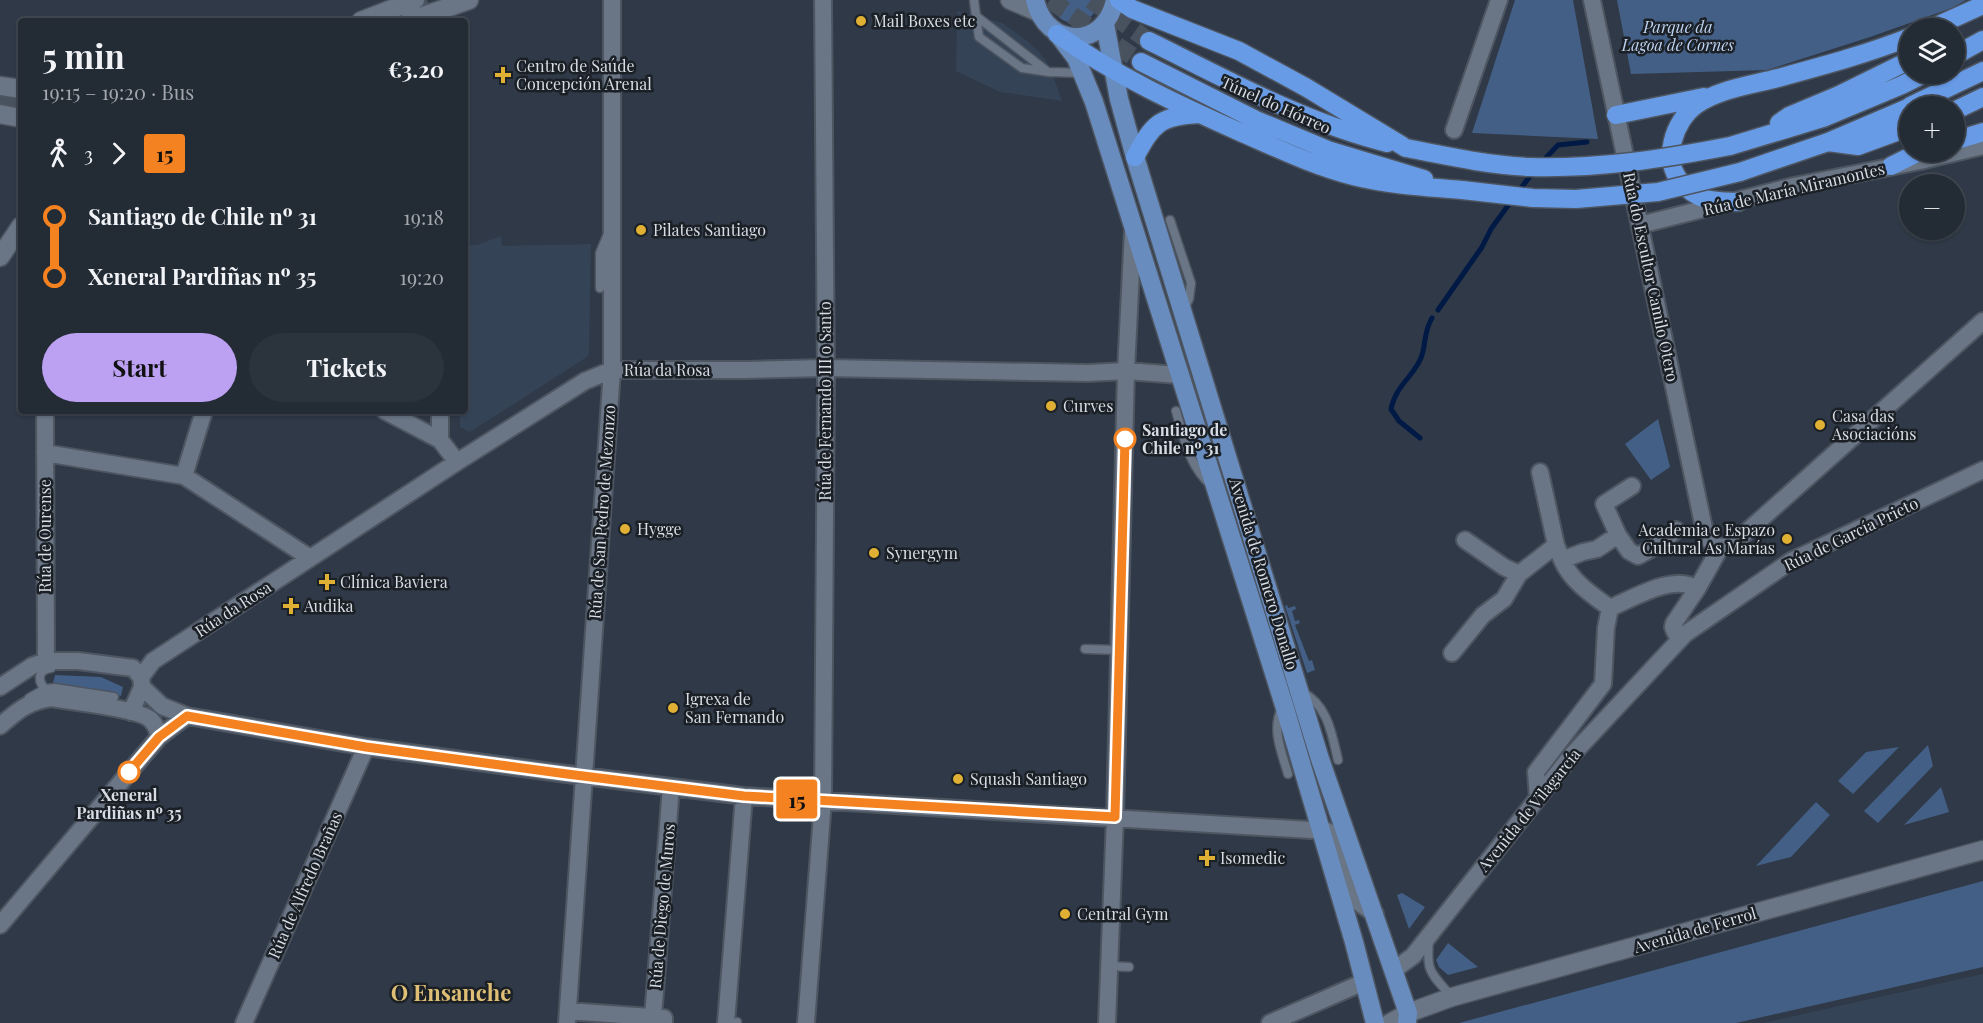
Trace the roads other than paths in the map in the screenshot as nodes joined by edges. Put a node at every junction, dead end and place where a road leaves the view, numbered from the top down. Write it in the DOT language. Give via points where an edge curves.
graph roads {
  1 [pos="415,0"];
  2 [pos="469,0"];
  3 [pos="612,0"];
  4 [pos="823,0"];
  5 [pos="974,0"];
  6 [pos="1010,0"];
  7 [pos="1117,0"];
  8 [pos="1498,0"];
  9 [pos="1592,0"];
  10 [pos="1983,5"];
  11 [pos="1036,6"];
  12 [pos="446,14"];
  13 [pos="1983,14"];
  14 [pos="976,16"];
  15 [pos="369,18"];
  16 [pos="425,18"];
  17 [pos="1954,18"];
  18 [pos="1106,24"];
  19 [pos="1965,25"];
  20 [pos="1057,33"];
  21 [pos="1983,40"];
  22 [pos="1149,41"];
  23 [pos="1899,41"];
  24 [pos="1965,50"];
  25 [pos="1141,62"];
  26 [pos="1899,65"];
  27 [pos="1114,70"];
  28 [pos="1983,70"];
  29 [pos="1049,72"];
  30 [pos="1083,74"];
  31 [pos="1901,84"];
  32 [pos="0,86"];
  33 [pos="18,89"];
  34 [pos="1715,95"];
  35 [pos="1932,96"];
  36 [pos="1983,97"];
  37 [pos="1965,106"];
  38 [pos="1899,112"];
  39 [pos="0,114"];
  40 [pos="1199,114"];
  41 [pos="1616,115"];
  42 [pos="18,117"];
  43 [pos="1454,130"];
  44 [pos="1899,131"];
  45 [pos="1983,132"];
  46 [pos="1757,137"];
  47 [pos="1965,138"];
  48 [pos="1828,142"];
  49 [pos="1983,146"];
  50 [pos="1406,148"];
  51 [pos="1135,157"];
  52 [pos="1899,162"];
  53 [pos="1891,166"];
  54 [pos="1398,178"];
  55 [pos="1738,202"];
  56 [pos="1170,220"];
  57 [pos="612,221"];
  58 [pos="1640,225"];
  59 [pos="1133,226"];
  60 [pos="18,230"];
  61 [pos="0,257"];
  62 [pos="600,288"];
  63 [pos="1182,313"];
  64 [pos="1983,321"];
  65 [pos="826,368"];
  66 [pos="612,370"];
  67 [pos="1126,371"];
  68 [pos="1178,375"];
  69 [pos="1176,411"];
  70 [pos="45,414"];
  71 [pos="203,414"];
  72 [pos="391,414"];
  73 [pos="440,414"];
  74 [pos="440,440"];
  75 [pos="45,453"];
  76 [pos="457,462"];
  77 [pos="1983,470"];
  78 [pos="1540,472"];
  79 [pos="184,476"];
  80 [pos="1632,486"];
  81 [pos="1214,488"];
  82 [pos="1676,530"];
  83 [pos="1618,535"];
  84 [pos="1466,540"];
  85 [pos="1720,548"];
  86 [pos="1559,553"];
  87 [pos="310,558"];
  88 [pos="1519,574"];
  89 [pos="1697,589"];
  90 [pos="1610,608"];
  91 [pos="1685,634"];
  92 [pos="1085,649"];
  93 [pos="1118,650"];
  94 [pos="1668,652"];
  95 [pos="1452,653"];
  96 [pos="46,661"];
  97 [pos="78,662"];
  98 [pos="142,682"];
  99 [pos="0,688"];
  100 [pos="45,689"];
  101 [pos="1300,691"];
  102 [pos="114,697"];
  103 [pos="1284,705"];
  104 [pos="18,709"];
  105 [pos="131,712"];
  106 [pos="187,716"];
  107 [pos="0,726"];
  108 [pos="159,737"];
  109 [pos="366,747"];
  110 [pos="1338,760"];
  111 [pos="1288,774"];
  112 [pos="584,776"];
  113 [pos="671,787"];
  114 [pos="744,796"];
  115 [pos="1539,798"];
  116 [pos="823,801"];
  117 [pos="1115,817"];
  118 [pos="1322,831"];
  119 [pos="1983,850"];
  120 [pos="1375,914"];
  121 [pos="0,925"];
  122 [pos="1429,935"];
  123 [pos="1109,966"];
  124 [pos="1129,967"];
  125 [pos="1394,970"];
  126 [pos="1364,981"];
  127 [pos="1452,998"];
  128 [pos="567,1017"];
  129 [pos="1410,1020"];
  130 [pos="655,1022"];
  131 [pos="244,1023"];
  132 [pos="733,1023"];
  133 [pos="806,1023"];
  134 [pos="1107,1023"];
  135 [pos="1270,1023"];
  136 [pos="1374,1023"];
  137 [pos="1390,1023"];
  1 -- 15 [label="street"];
  2 -- 12 [label="street"];
  3 -- 57 [label="street, Rúa de San Pedro de Mezonzo"];
  4 -- 65 [label="street, Rúa de Fernando III o Santo"];
  5 -- 14 [label="lane"];
  6 -- 11 [label="street"];
  7 -- 18 [label="main road"];
  7 -- 50 [label="highway" via="1239,51"];
  8 -- 43 [label="street"];
  9 -- 41 [label="street, Rúa do Escultor Camilo Otero"];
  10 -- 17 [label="highway"];
  11 -- 20 [label="main road, Avenida de Romero Donallo" via="1045,25"];
  12 -- 16 [label="street"];
  13 -- 19 [label="highway"];
  14 -- 29 [label="lane"];
  14 -- 29 [label="lane" via="979,37 1022,68"];
  18 -- 20 [label="main road" via="1083,37"];
  18 -- 27 [label="main road, Avenida de Romero Donallo"];
  20 -- 27 [label="highway"];
  20 -- 30 [label="main road, Avenida de Romero Donallo"];
  21 -- 24 [label="highway"];
  22 -- 50 [label="highway, Túnel do Hórreo" via="1340,130"];
  23 -- 34 [label="highway"];
  25 -- 54 [label="highway, Túnel do Hórreo" via="1256,120"];
  26 -- 46 [label="highway" via="1789,116"];
  27 -- 40 [label="highway"];
  27 -- 51 [label="main road, Avenida de Romero Donallo"];
  28 -- 35 [label="highway"];
  29 -- 30 [label="lane"];
  30 -- 59 [label="main road, Avenida de Romero Donallo"];
  31 -- 46 [label="highway" via="1823,118"];
  32 -- 33 [label="street"];
  34 -- 41 [label="highway"];
  34 -- 55 [label="highway" via="1695,106 1680,123 1670,149 1675,176 1691,194 1703,199"];
  36 -- 37 [label="highway"];
  38 -- 48 [label="highway"];
  39 -- 42 [label="street"];
  40 -- 51 [label="highway" via="1175,115 1150,130"];
  40 -- 54 [label="highway" via="1311,163 1353,176"];
  41 -- 58 [label="street, Rúa do Escultor Camilo Otero"];
  44 -- 48 [label="highway" via="1858,146"];
  45 -- 47 [label="highway"];
  46 -- 50 [label="highway, Túnel do Hórreo, bridge" via="1730,146 1632,163 1528,166 1472,161"];
  48 -- 54 [label="highway, bridge" via="1740,172 1658,192 1576,199 1462,190"];
  49 -- 53 [label="street, Rúa de María Miramontes"];
  51 -- 63 [label="main road, Avenida de Romero Donallo"];
  52 -- 53 [label="highway"];
  53 -- 55 [label="street, Rúa de María Miramontes"];
  55 -- 58 [label="street, Rúa de María Miramontes"];
  56 -- 63 [label="lane" via="1191,283"];
  57 -- 62 [label="lane" via="600,253"];
  57 -- 66 [label="street, Rúa de San Pedro de Mezonzo"];
  58 -- 85 [label="street, Rúa do Escultor Camilo Otero" via="1705,533"];
  59 -- 67 [label="street"];
  59 -- 68 [label="main road, Avenida de Romero Donallo"];
  60 -- 61 [label="street"];
  63 -- 101 [label="main road, Avenida de Romero Donallo"];
  64 -- 85 [label="street" via="1733,544"];
  65 -- 66 [label="street, Rúa da Rosa"];
  65 -- 67 [label="street, Rúa da Rosa"];
  65 -- 116 [label="street, Rúa de Fernando III o Santo"];
  66 -- 76 [label="street, Rúa da Rosa" via="585,381"];
  66 -- 112 [label="street, Rúa de San Pedro de Mezonzo"];
  67 -- 68 [label="street, Rúa da Rosa"];
  67 -- 93 [label="street"];
  68 -- 81 [label="main road, Avenida de Romero Donallo"];
  69 -- 81 [label="lane" via="1198,473"];
  70 -- 75 [label="street, Rúa de Ourense"];
  71 -- 79 [label="street"];
  72 -- 74 [label="street"];
  73 -- 74 [label="street"];
  74 -- 76 [label="street"];
  75 -- 79 [label="street"];
  75 -- 96 [label="street, Rúa de Ourense"];
  76 -- 87 [label="street, Rúa da Rosa"];
  77 -- 91 [label="street, Rúa de García Prieto" via="1791,561"];
  78 -- 86 [label="street"];
  79 -- 87 [label="street"];
  80 -- 83 [label="street" via="1604,504"];
  81 -- 103 [label="main road, Avenida de Romero Donallo"];
  82 -- 83 [label="street" via="1638,556 1629,551"];
  83 -- 86 [label="street" via="1597,549"];
  84 -- 88 [label="street"];
  85 -- 89 [label="street"];
  86 -- 88 [label="street"];
  86 -- 90 [label="street" via="1566,570"];
  87 -- 98 [label="street, Rúa da Rosa" via="153,662"];
  88 -- 95 [label="street" via="1504,599 1483,615"];
  89 -- 90 [label="street" via="1690,584 1666,584"];
  89 -- 91 [label="street" via="1674,623 1675,632"];
  90 -- 115 [label="street" via="1603,684 1536,772"];
  91 -- 94 [label="street, Rúa de García Prieto"];
  92 -- 93 [label="lane"];
  93 -- 117 [label="street"];
  94 -- 115 [label="street, Avenida de Vilagarcía" via="1571,756"];
  96 -- 97 [label="street"];
  96 -- 99 [label="street"];
  97 -- 98 [label="street" via="133,668"];
  97 -- 100 [label="lane" via="44,670 40,678"];
  98 -- 105 [label="street"];
  98 -- 106 [label="street" via="162,706"];
  99 -- 104 [label="street"];
  100 -- 102 [label="lane"];
  100 -- 104 [label="lane" via="33,694"];
  101 -- 110 [label="lane" via="1319,705 1326,717"];
  101 -- 120 [label="main road, Avenida de Romero Donallo"];
  103 -- 111 [label="lane" via="1277,728"];
  103 -- 118 [label="main road, Avenida de Romero Donallo"];
  104 -- 105 [label="street" via="51,698"];
  104 -- 107 [label="street"];
  105 -- 108 [label="street" via="151,719"];
  106 -- 108 [label="street"];
  106 -- 109 [label="street"];
  108 -- 121 [label="street"];
  109 -- 112 [label="street"];
  109 -- 131 [label="street, Rúa de Alfredo Brañas"];
  112 -- 113 [label="street"];
  112 -- 128 [label="street, Rúa de San Pedro de Mezonzo"];
  113 -- 114 [label="street"];
  113 -- 130 [label="street, Rúa de Diego de Muros"];
  114 -- 116 [label="street"];
  114 -- 132 [label="street"];
  115 -- 122 [label="street, Avenida de Vilagarcía"];
  116 -- 117 [label="street"];
  116 -- 133 [label="street, Rúa de Fernando III o Santo"];
  117 -- 118 [label="street"];
  117 -- 123 [label="street"];
  118 -- 120 [label="street, Avenida de Romero Donallo" via="1337,836 1359,903"];
  118 -- 126 [label="main road, Avenida de Romero Donallo"];
  119 -- 127 [label="street, Avenida de Ferrol"];
  120 -- 125 [label="main road, Avenida de Romero Donallo"];
  122 -- 125 [label="street, Avenida de Vilagarcía" via="1413,956"];
  122 -- 127 [label="lane" via="1429,969"];
  123 -- 124 [label="lane"];
  123 -- 134 [label="street"];
  125 -- 126 [label="main road"];
  125 -- 129 [label="main road, Avenida de Romero Donallo"];
  126 -- 135 [label="street"];
  126 -- 136 [label="main road, Avenida de Romero Donallo"];
  127 -- 129 [label="street, Avenida de Ferrol"];
  128 -- 130 [label="street"];
  129 -- 137 [label="street, Avenida de Ferrol"];
}
